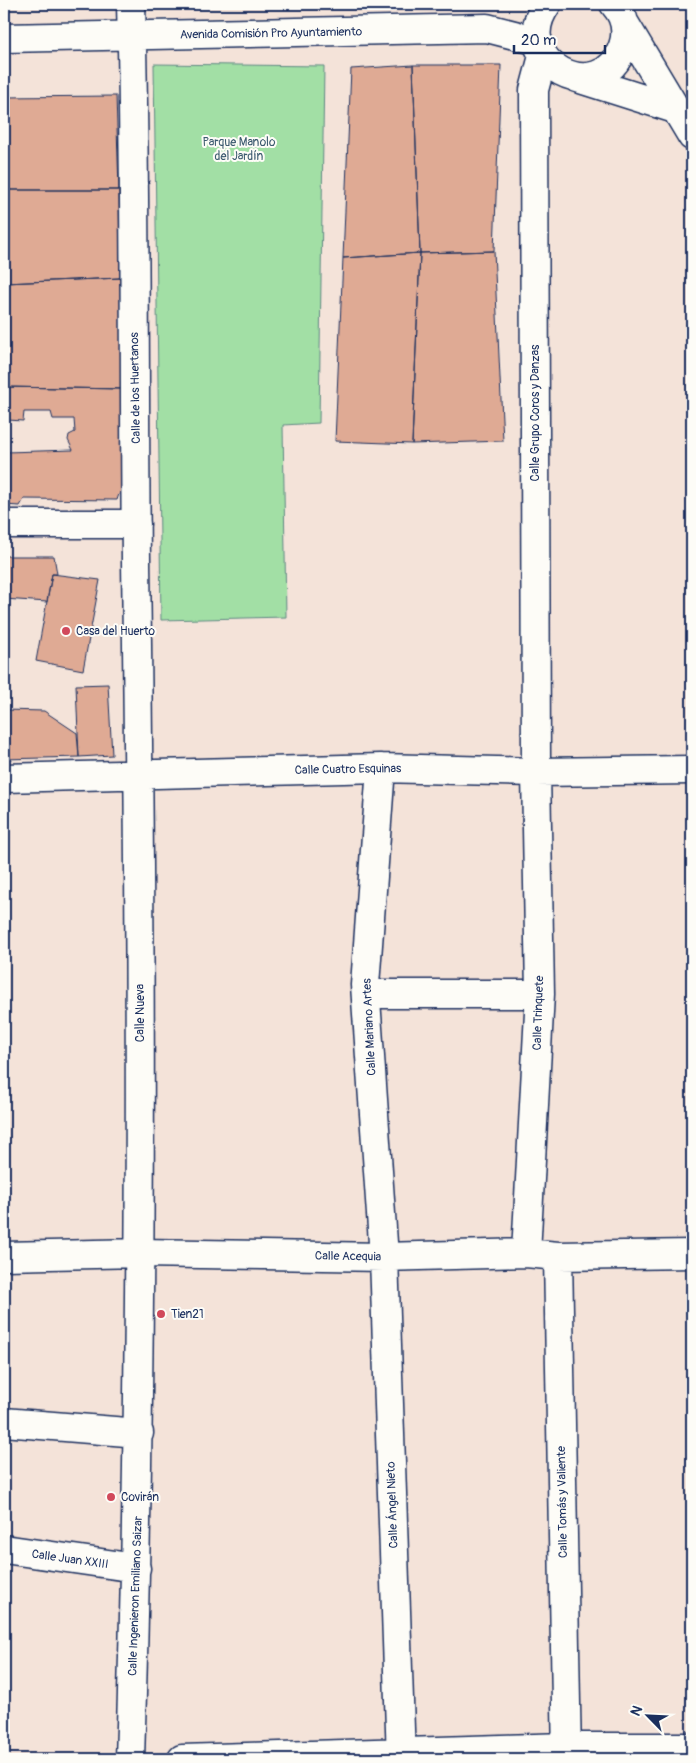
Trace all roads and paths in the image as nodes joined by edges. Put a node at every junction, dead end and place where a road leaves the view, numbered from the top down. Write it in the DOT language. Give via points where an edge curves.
graph roads {
  1 [pos="131,4"];
  2 [pos="546,4"];
  3 [pos="620,14"];
  4 [pos="131,36"];
  5 [pos="4,38"];
  6 [pos="540,49"];
  7 [pos="575,77"];
  8 [pos="678,110"];
  9 [pos="692,136"];
  10 [pos="4,524"];
  11 [pos="136,524"];
  12 [pos="381,768"];
  13 [pos="692,770"];
  14 [pos="536,772"];
  15 [pos="139,773"];
  16 [pos="4,778"];
  17 [pos="366,994"];
  18 [pos="540,994"];
  19 [pos="140,1253"];
  20 [pos="526,1253"];
  21 [pos="692,1254"];
  22 [pos="4,1256"];
  23 [pos="558,1256"];
  24 [pos="384,1257"];
  25 [pos="4,1422"];
  26 [pos="139,1433"];
  27 [pos="4,1550"];
  28 [pos="136,1568"];
  29 [pos="692,1747"];
  30 [pos="566,1753"];
  31 [pos="401,1756"];
  32 [pos="130,1759"];
  33 [pos="182,1759"];
  1 -- 4 [label="street, Calle de los Huertanos"];
  2 -- 6 [label="street, Calle Grupo Coros y Danzas" via="537,26"];
  3 -- 7 [label="street" via="625,39 620,54 602,72 589,77"];
  3 -- 8 [label="street"];
  4 -- 5 [label="street, Avenida Comisión Pro Ayuntamiento"];
  4 -- 6 [label="street, Avenida Comisión Pro Ayuntamiento" via="487,28"];
  4 -- 11 [label="street, Calle de los Huertanos"];
  6 -- 7 [label="street" via="551,66 562,74"];
  6 -- 14 [label="street, Calle Grupo Coros y Danzas" via="534,90"];
  7 -- 8 [label="street"];
  8 -- 9 [label="street"];
  10 -- 11 [label="street"];
  11 -- 15 [label="street, Calle de los Huertanos"];
  12 -- 14 [label="street, Calle Cuatro Esquinas"];
  12 -- 15 [label="street, Calle Cuatro Esquinas"];
  12 -- 17 [label="street, Calle Mariano Artes"];
  13 -- 14 [label="street, Calle Cuatro Esquinas"];
  14 -- 18 [label="street, Calle Trinquete"];
  15 -- 16 [label="street, Calle Cuatro Esquinas"];
  15 -- 19 [label="street, Calle Nueva"];
  17 -- 18 [label="street"];
  17 -- 24 [label="street, Calle Mariano Artes"];
  18 -- 20 [label="street, Calle Trinquete"];
  19 -- 22 [label="street, Calle Acequia"];
  19 -- 24 [label="street, Calle Acequia"];
  19 -- 26 [label="street, Calle Ingenieron Emiliano Saizar"];
  20 -- 23 [label="street, Calle Acequia"];
  20 -- 24 [label="street, Calle Acequia"];
  21 -- 23 [label="street, Calle Acequia"];
  23 -- 30 [label="street, Calle Tomás y Valiente"];
  24 -- 31 [label="street, Calle Ángel Nieto"];
  25 -- 26 [label="street"];
  26 -- 28 [label="street, Calle Ingenieron Emiliano Saizar"];
  27 -- 28 [label="street, Calle Juan XXIII"];
  28 -- 32 [label="street, Calle Ingenieron Emiliano Saizar"];
  29 -- 30 [label="street"];
  30 -- 31 [label="street"];
  31 -- 33 [label="street"];
}
